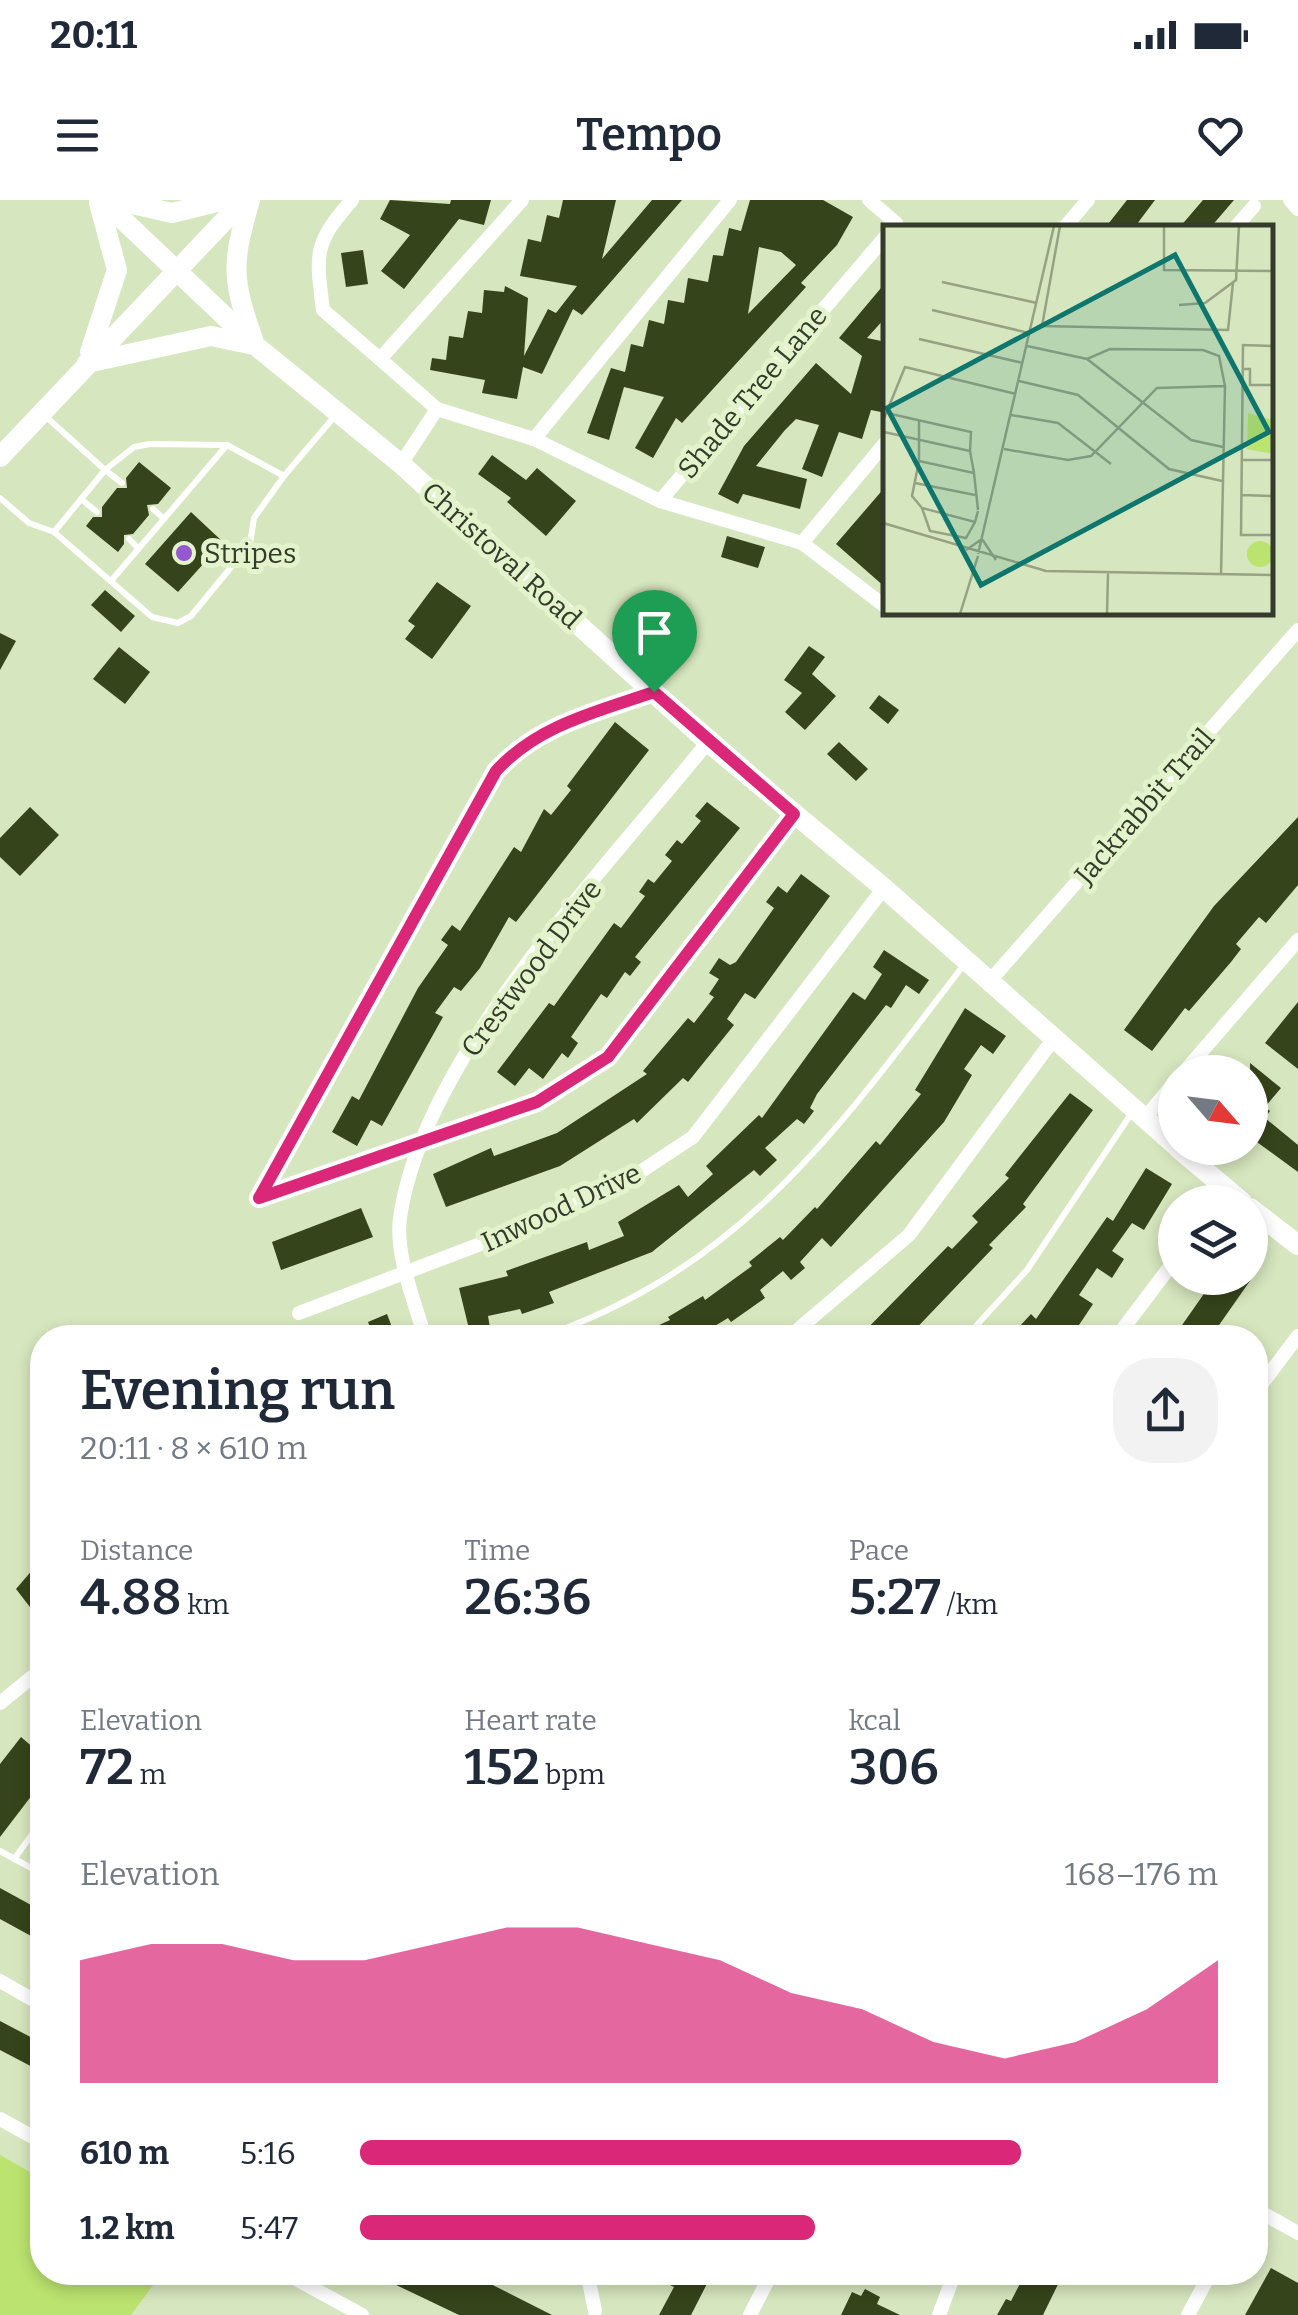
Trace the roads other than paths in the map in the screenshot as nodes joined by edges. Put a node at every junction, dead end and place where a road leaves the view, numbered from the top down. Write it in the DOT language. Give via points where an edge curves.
graph roads {
  1 [pos="100,200"];
  2 [pos="114,200"];
  3 [pos="226,200"];
  4 [pos="247,200"];
  5 [pos="352,200"];
  6 [pos="522,200"];
  7 [pos="730,200"];
  8 [pos="869,200"];
  9 [pos="1088,200"];
  10 [pos="1290,200"];
  11 [pos="1254,206"];
  12 [pos="1298,209"];
  13 [pos="895,225"];
  14 [pos="1067,225"];
  15 [pos="1237,225"];
  16 [pos="883,240"];
  17 [pos="176,271"];
  18 [pos="256,346"];
  19 [pos="380,359"];
  20 [pos="86,363"];
  21 [pos="436,409"];
  22 [pos="41,412"];
  23 [pos="338,413"];
  24 [pos="534,439"];
  25 [pos="227,445"];
  26 [pos="883,446"];
  27 [pos="0,457"];
  28 [pos="402,464"];
  29 [pos="105,470"];
  30 [pos="284,476"];
  31 [pos="122,483"];
  32 [pos="0,498"];
  33 [pos="82,499"];
  34 [pos="660,500"];
  35 [pos="153,510"];
  36 [pos="97,512"];
  37 [pos="163,518"];
  38 [pos="54,532"];
  39 [pos="128,539"];
  40 [pos="802,542"];
  41 [pos="138,548"];
  42 [pos="111,581"];
  43 [pos="883,605"];
  44 [pos="1298,630"];
  45 [pos="654,692"];
  46 [pos="708,742"];
  47 [pos="794,814"];
  48 [pos="884,888"];
  49 [pos="1298,940"];
  50 [pos="966,961"];
  51 [pos="990,982"];
  52 [pos="1055,1038"];
  53 [pos="1199,1055"];
  54 [pos="1158,1097"];
  55 [pos="1140,1113"];
  56 [pos="1158,1129"];
  57 [pos="423,1142"];
  58 [pos="1196,1165"];
  59 [pos="1216,1185"];
  60 [pos="1268,1222"];
  61 [pos="1298,1244"];
  62 [pos="408,1274"];
  63 [pos="1158,1282"];
  64 [pos="299,1313"];
  65 [pos="422,1325"];
  66 [pos="566,1325"];
  67 [pos="803,1325"];
  68 [pos="978,1325"];
  69 [pos="1126,1325"];
  70 [pos="1298,1336"];
  71 [pos="1268,1376"];
  72 [pos="30,1679"];
  73 [pos="0,1703"];
  74 [pos="30,1837"];
  75 [pos="0,1851"];
  76 [pos="14,1859"];
  77 [pos="30,1868"];
  78 [pos="0,1981"];
  79 [pos="30,1998"];
  80 [pos="0,2119"];
  81 [pos="30,2135"];
  82 [pos="1268,2216"];
  83 [pos="1298,2233"];
  84 [pos="307,2285"];
  85 [pos="589,2285"];
  86 [pos="765,2285"];
  87 [pos="949,2285"];
  88 [pos="1204,2285"];
  89 [pos="595,2312"];
  90 [pos="362,2315"];
  91 [pos="750,2315"];
  92 [pos="939,2315"];
  93 [pos="1188,2315"];
  1 -- 17 [label="street, Christoval Road"];
  1 -- 20 [label="street" via="118,270"];
  2 -- 3 [label="street" via="172,213"];
  4 -- 17 [label="street"];
  4 -- 18 [label="street" via="234,256 236,292"];
  5 -- 19 [label="street, Shade Tree Lane" via="316,254 322,310"];
  6 -- 19 [label="street"];
  7 -- 24 [label="street"];
  8 -- 13 [label="street"];
  9 -- 14 [label="street"];
  10 -- 12 [label="street"];
  11 -- 15 [label="street"];
  16 -- 34 [label="street, Shade Tree Lane"];
  17 -- 18 [label="street, Christoval Road"];
  17 -- 20 [label="street"];
  18 -- 20 [label="street" via="211,336"];
  18 -- 23 [label="street, Christoval Road"];
  19 -- 21 [label="street, Shade Tree Lane"];
  20 -- 22 [label="street"];
  21 -- 24 [label="street, Shade Tree Lane"];
  21 -- 28 [label="street"];
  22 -- 27 [label="street"];
  22 -- 29 [label="lane"];
  23 -- 28 [label="street, Christoval Road"];
  23 -- 30 [label="lane"];
  24 -- 34 [label="street, Shade Tree Lane"];
  25 -- 29 [label="lane" via="134,447"];
  25 -- 30 [label="lane"];
  25 -- 37 [label="lane"];
  26 -- 40 [label="street"];
  28 -- 45 [label="street, Christoval Road"];
  29 -- 31 [label="lane"];
  29 -- 33 [label="lane"];
  30 -- 42 [label="lane" via="254,518 250,544 191,616 178,623 152,617"];
  32 -- 38 [label="lane" via="29,524"];
  33 -- 36 [label="lane"];
  33 -- 38 [label="lane"];
  34 -- 40 [label="street"];
  35 -- 37 [label="lane"];
  37 -- 41 [label="lane"];
  38 -- 42 [label="lane"];
  39 -- 41 [label="lane"];
  40 -- 43 [label="street"];
  41 -- 42 [label="lane"];
  44 -- 51 [label="street, Jackrabbit Trail"];
  45 -- 46 [label="street, Christoval Road"];
  45 -- 57 [label="lane" via="551,728 520,745 496,771 259,1198"];
  46 -- 47 [label="street, Christoval Road"];
  46 -- 57 [label="street, Crestwood Drive" via="510,988 449,1078"];
  47 -- 48 [label="street, Christoval Road"];
  47 -- 57 [label="lane" via="608,1057 537,1102"];
  48 -- 50 [label="street, Christoval Road"];
  48 -- 62 [label="street, Inwood Drive" via="694,1136 631,1178"];
  49 -- 53 [label="street"];
  50 -- 51 [label="street, Christoval Road"];
  50 -- 66 [label="lane" via="833,1136 765,1206 698,1261"];
  51 -- 52 [label="street, Christoval Road"];
  52 -- 55 [label="street, Christoval Road"];
  52 -- 67 [label="street" via="909,1236"];
  54 -- 55 [label="street"];
  55 -- 56 [label="street, Christoval Road"];
  55 -- 68 [label="lane" via="1027,1270"];
  57 -- 62 [label="street, Crestwood Drive" via="400,1222"];
  58 -- 59 [label="street, Christoval Road"];
  60 -- 61 [label="street"];
  62 -- 64 [label="street, Inwood Drive"];
  62 -- 65 [label="street, Crestwood Drive"];
  63 -- 69 [label="street"];
  70 -- 71 [label="street"];
  72 -- 73 [label="street"];
  74 -- 76 [label="lane"];
  75 -- 76 [label="lane"];
  76 -- 77 [label="lane"];
  78 -- 79 [label="street"];
  80 -- 81 [label="street"];
  82 -- 83 [label="street"];
  84 -- 90 [label="street"];
  85 -- 89 [label="street"];
  86 -- 91 [label="street"];
  87 -- 92 [label="street"];
  88 -- 93 [label="street"];
}
